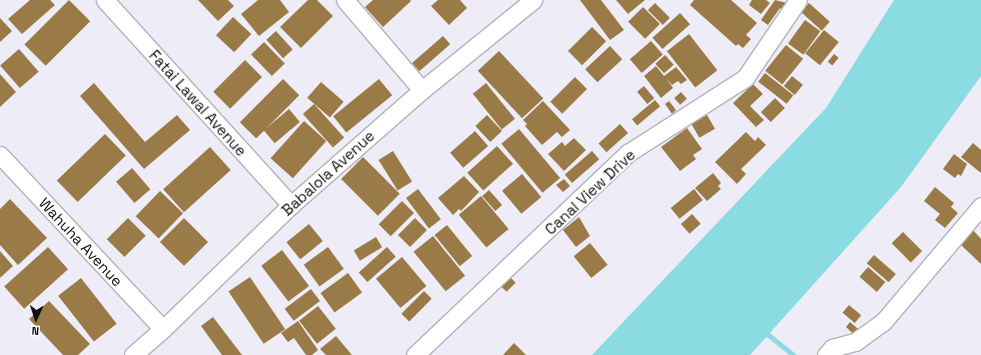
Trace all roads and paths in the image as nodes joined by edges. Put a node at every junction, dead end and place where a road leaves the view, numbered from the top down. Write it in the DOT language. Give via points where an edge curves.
graph roads {
  1 [pos="105,0"];
  2 [pos="345,0"];
  3 [pos="532,0"];
  4 [pos="798,0"];
  5 [pos="422,90"];
  6 [pos="0,155"];
  7 [pos="291,205"];
  8 [pos="981,206"];
  9 [pos="163,329"];
  10 [pos="857,349"];
  11 [pos="829,352"];
  12 [pos="133,355"];
  13 [pos="416,355"];
  1 -- 7 [label="street, Fatai Lawal Avenue"];
  2 -- 5 [label="street"];
  3 -- 5 [label="street, Babalola Avenue"];
  4 -- 13 [label="street, Canal View Drive" via="745,78 628,153"];
  5 -- 7 [label="street, Babalola Avenue"];
  6 -- 9 [label="street, Wahuha Avenue"];
  7 -- 9 [label="street, Babalola Avenue"];
  8 -- 10 [label="street"];
  9 -- 12 [label="street, Babalola Avenue"];
  10 -- 11 [label="street"];
}
